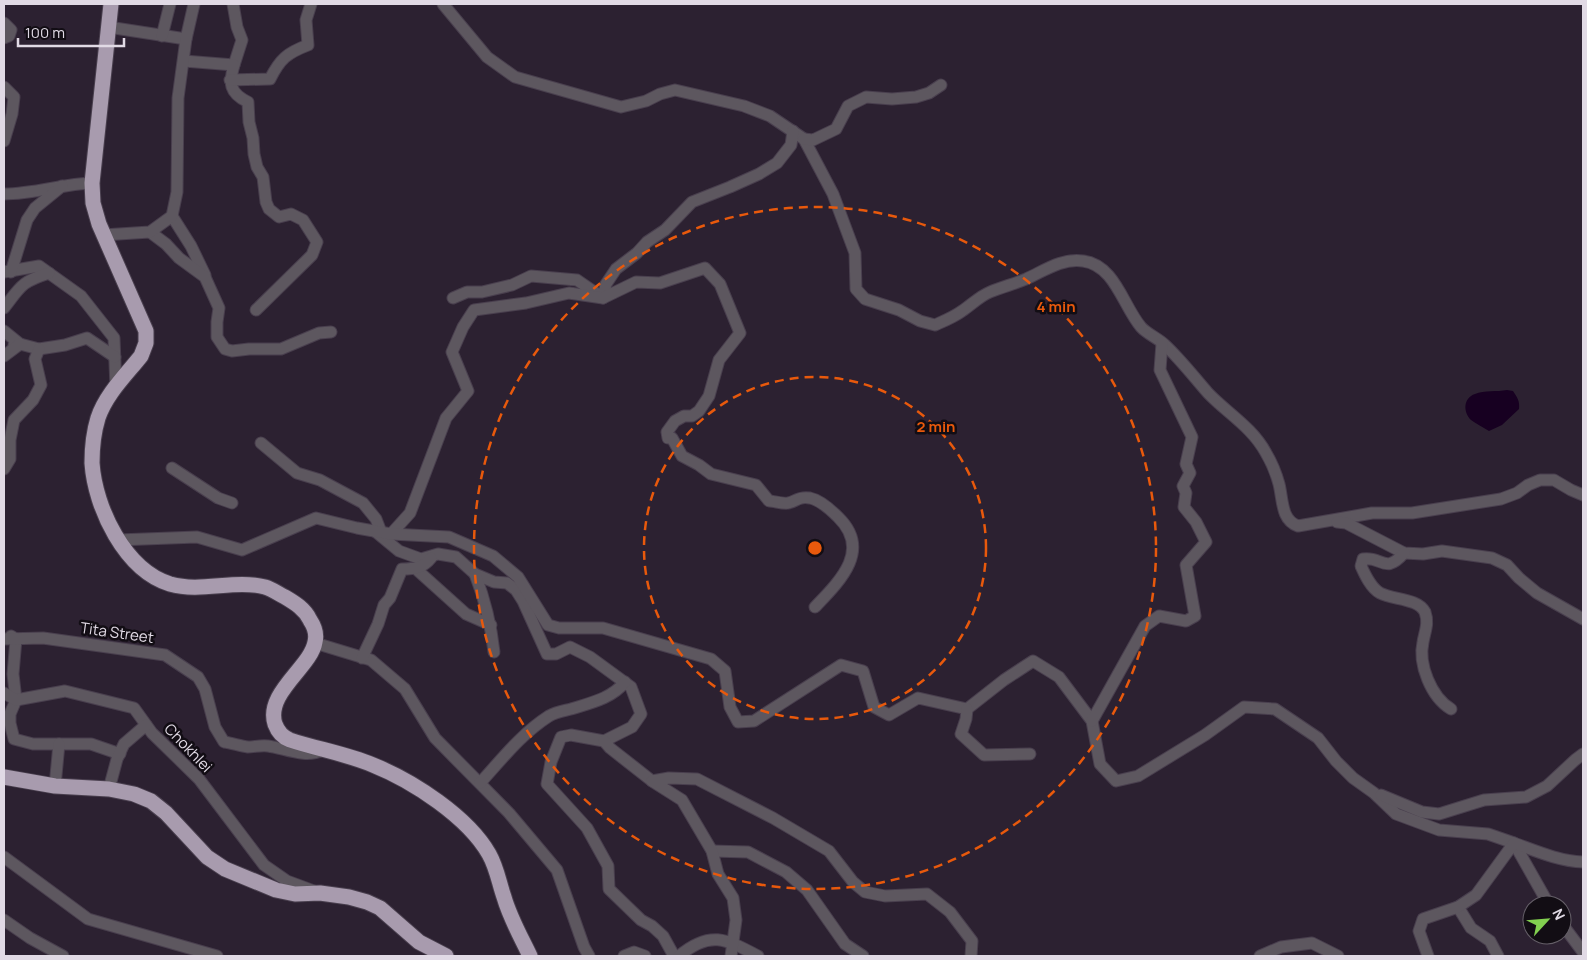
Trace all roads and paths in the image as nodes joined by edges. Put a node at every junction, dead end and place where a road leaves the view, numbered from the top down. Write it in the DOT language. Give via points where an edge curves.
graph roads {
  1 [pos="111,4"];
  2 [pos="170,4"];
  3 [pos="194,4"];
  4 [pos="233,4"];
  5 [pos="311,4"];
  6 [pos="443,4"];
  7 [pos="4,24"];
  8 [pos="108,27"];
  9 [pos="162,36"];
  10 [pos="4,38"];
  11 [pos="186,39"];
  12 [pos="184,61"];
  13 [pos="234,65"];
  14 [pos="230,80"];
  15 [pos="941,85"];
  16 [pos="4,87"];
  17 [pos="793,131"];
  18 [pos="804,139"];
  19 [pos="4,141"];
  20 [pos="92,183"];
  21 [pos="62,186"];
  22 [pos="4,194"];
  23 [pos="172,216"];
  24 [pos="150,232"];
  25 [pos="103,234"];
  26 [pos="7,272"];
  27 [pos="49,274"];
  28 [pos="206,277"];
  29 [pos="453,298"];
  30 [pos="603,298"];
  31 [pos="4,308"];
  32 [pos="256,310"];
  33 [pos="4,331"];
  34 [pos="331,332"];
  35 [pos="1162,343"];
  36 [pos="20,344"];
  37 [pos="4,347"];
  38 [pos="39,349"];
  39 [pos="4,356"];
  40 [pos="115,357"];
  41 [pos="116,388"];
  42 [pos="261,443"];
  43 [pos="172,468"];
  44 [pos="4,469"];
  45 [pos="1583,495"];
  46 [pos="232,503"];
  47 [pos="1330,521"];
  48 [pos="382,532"];
  49 [pos="118,540"];
  50 [pos="1404,553"];
  51 [pos="433,555"];
  52 [pos="416,568"];
  53 [pos="475,574"];
  54 [pos="815,608"];
  55 [pos="1583,619"];
  56 [pos="492,625"];
  57 [pos="4,633"];
  58 [pos="4,639"];
  59 [pos="16,639"];
  60 [pos="315,643"];
  61 [pos="494,652"];
  62 [pos="362,658"];
  63 [pos="625,682"];
  64 [pos="4,693"];
  65 [pos="16,700"];
  66 [pos="967,709"];
  67 [pos="1451,709"];
  68 [pos="1092,721"];
  69 [pos="146,725"];
  70 [pos="604,742"];
  71 [pos="60,744"];
  72 [pos="322,750"];
  73 [pos="120,754"];
  74 [pos="1030,754"];
  75 [pos="1583,754"];
  76 [pos="4,777"];
  77 [pos="652,781"];
  78 [pos="480,783"];
  79 [pos="55,786"];
  80 [pos="109,789"];
  81 [pos="1374,793"];
  82 [pos="1514,842"];
  83 [pos="712,851"];
  84 [pos="4,857"];
  85 [pos="1583,862"];
  86 [pos="320,893"];
  87 [pos="1543,895"];
  88 [pos="1458,907"];
  89 [pos="4,920"];
  90 [pos="1572,937"];
  91 [pos="732,943"];
  92 [pos="1583,952"];
  93 [pos="64,956"];
  94 [pos="217,956"];
  95 [pos="446,956"];
  96 [pos="530,956"];
  97 [pos="590,956"];
  98 [pos="624,956"];
  99 [pos="645,956"];
  100 [pos="674,956"];
  101 [pos="679,956"];
  102 [pos="730,956"];
  103 [pos="758,956"];
  104 [pos="863,956"];
  105 [pos="971,956"];
  106 [pos="1260,956"];
  107 [pos="1338,956"];
  108 [pos="1428,956"];
  109 [pos="1498,956"];
  1 -- 8 [label="highway"];
  2 -- 9 [label="street"];
  3 -- 11 [label="street"];
  4 -- 13 [label="street" via="242,40"];
  5 -- 14 [label="street" via="306,20 308,45 292,51 277,64 270,79"];
  6 -- 17 [label="street" via="487,57 515,76 621,106 675,90 744,106 770,116"];
  7 -- 10 [label="street" via="11,30"];
  8 -- 9 [label="street"];
  8 -- 20 [label="highway"];
  9 -- 11 [label="street"];
  11 -- 12 [label="street"];
  12 -- 13 [label="street"];
  12 -- 23 [label="street" via="178,98 177,192"];
  13 -- 14 [label="street"];
  14 -- 32 [label="street" via="239,97 248,102 254,154 263,177 269,209 279,217 291,214 303,220 316,242 312,255"];
  15 -- 18 [label="street" via="916,97 866,97 848,106 836,129 813,140"];
  16 -- 19 [label="street" via="14,98"];
  17 -- 18 [label="street"];
  17 -- 30 [label="street" via="790,145 777,163 721,192 692,202 665,230 616,269 606,284"];
  18 -- 35 [label="street" via="833,194 846,228 855,253 856,289 865,299 935,325 988,292 1026,279 1053,264 1084,261 1108,274 1142,328"];
  20 -- 21 [label="street"];
  20 -- 25 [label="highway" via="94,210"];
  21 -- 22 [label="street"];
  21 -- 26 [label="street" via="35,208 27,220"];
  23 -- 24 [label="street"];
  23 -- 28 [label="street"];
  24 -- 25 [label="street"];
  24 -- 28 [label="street"];
  25 -- 41 [label="highway" via="147,337 141,356"];
  26 -- 27 [label="street" via="39,266"];
  27 -- 31 [label="street" via="20,286"];
  27 -- 40 [label="street" via="81,296 114,338"];
  28 -- 34 [label="street" via="219,308 217,337 225,349 282,349 319,333"];
  29 -- 30 [label="street" via="466,292 512,285 531,276 577,280"];
  30 -- 48 [label="street" via="570,293 474,310 452,352 468,391 446,418 410,513"];
  30 -- 54 [label="street" via="636,282 660,282 705,268 720,284 740,334 719,360 710,396 699,411 675,421 667,432 668,438 672,438 682,456 710,474 756,485 769,501 788,503 811,498 828,508 848,527 854,544 852,560"];
  33 -- 36 [label="street"];
  35 -- 47 [label="street" via="1253,434 1273,467 1284,513 1291,524 1298,526"];
  35 -- 68 [label="street" via="1160,370 1192,437 1186,464 1190,473 1183,486 1186,494 1184,507 1206,542 1186,565 1195,616 1186,621 1159,616 1146,626"];
  36 -- 37 [label="street"];
  36 -- 38 [label="street"];
  36 -- 39 [label="street"];
  38 -- 40 [label="street" via="87,338"];
  38 -- 44 [label="street" via="36,359 41,386 14,420 10,459"];
  40 -- 41 [label="street"];
  41 -- 49 [label="highway" via="98,418 92,462 100,501"];
  42 -- 48 [label="street" via="297,473 320,480 363,503"];
  43 -- 46 [label="street" via="218,498"];
  45 -- 47 [label="street" via="1554,480 1540,480 1518,494 1501,499 1412,513 1372,513"];
  47 -- 50 [label="street" via="1346,523"];
  48 -- 49 [label="street" via="316,518 242,550 197,537"];
  48 -- 51 [label="street" via="399,551 421,559"];
  48 -- 66 [label="street" via="449,537 494,556 518,576 548,625 603,628 711,659 725,671 730,707 738,722 754,721 840,665 863,671 874,707 889,715 918,698"];
  49 -- 60 [label="highway" via="142,569 170,584 202,588 257,586 279,594 305,612 316,634"];
  50 -- 55 [label="street" via="1442,551 1492,558 1507,565 1537,593"];
  50 -- 67 [label="street" via="1392,564 1368,559 1363,560 1361,566 1379,593 1422,607 1427,628 1422,643 1424,670 1434,692"];
  51 -- 52 [label="street" via="426,565"];
  51 -- 53 [label="street" via="456,557"];
  52 -- 56 [label="street" via="466,614"];
  52 -- 62 [label="street" via="402,569"];
  53 -- 56 [label="street"];
  53 -- 63 [label="street" via="494,582 507,582 516,590 547,654 556,654 570,647"];
  56 -- 61 [label="street"];
  57 -- 59 [label="street"];
  58 -- 59 [label="street, Tita Street"];
  59 -- 65 [label="street" via="13,674"];
  59 -- 72 [label="street, Tita Street" via="43,638 164,655 198,677 205,688 215,727 224,742 249,747 267,745 310,754"];
  60 -- 62 [label="street"];
  60 -- 72 [label="highway" via="288,681 274,718 283,738"];
  62 -- 78 [label="street" via="371,660 405,689 435,738"];
  63 -- 70 [label="street" via="631,687 641,714 632,727"];
  63 -- 78 [label="street" via="606,698 550,716 522,736"];
  64 -- 65 [label="street"];
  65 -- 69 [label="street, Chokhlei" via="64,691 134,708"];
  65 -- 71 [label="street" via="10,714 14,739 33,744"];
  66 -- 68 [label="street" via="1033,661 1059,677"];
  66 -- 74 [label="street" via="961,734 984,755"];
  68 -- 81 [label="street" via="1100,764 1116,781 1138,776 1244,707 1275,709 1318,738 1336,761"];
  69 -- 73 [label="street" via="124,744"];
  69 -- 86 [label="street, Chokhlei" via="199,779 264,865 287,881"];
  70 -- 77 [label="street"];
  70 -- 100 [label="street" via="561,736 547,784 587,828 608,866 610,888 641,920 663,936"];
  71 -- 73 [label="street" via="91,744"];
  71 -- 79 [label="street"];
  72 -- 96 [label="highway" via="374,765 400,778 465,823 494,863 506,904"];
  73 -- 80 [label="street"];
  75 -- 81 [label="street" via="1547,786 1526,797 1484,800 1438,814 1422,812"];
  76 -- 79 [label="highway"];
  77 -- 83 [label="street" via="682,800"];
  77 -- 105 [label="street" via="697,779 740,801 829,851 864,892 885,896 927,894 950,912 972,941"];
  78 -- 97 [label="street" via="557,870"];
  79 -- 80 [label="highway"];
  80 -- 86 [label="highway" via="151,801 207,857 225,869 276,890 295,894"];
  81 -- 82 [label="street" via="1396,814 1439,830 1488,834"];
  82 -- 85 [label="street" via="1541,854"];
  82 -- 87 [label="street"];
  82 -- 88 [label="street" via="1476,895"];
  83 -- 91 [label="street" via="718,874 733,898 736,920"];
  83 -- 104 [label="street" via="748,852 786,872 807,890 845,944"];
  84 -- 94 [label="street" via="88,919"];
  86 -- 95 [label="highway" via="348,897 380,908 419,942"];
  88 -- 108 [label="street" via="1423,919 1419,932"];
  88 -- 109 [label="street" via="1471,928 1490,942"];
  89 -- 93 [label="street"];
  90 -- 92 [label="street"];
  91 -- 101 [label="street" via="709,939 693,945"];
  91 -- 102 [label="street"];
  91 -- 103 [label="street"];
  98 -- 99 [label="street" via="634,952"];
  106 -- 107 [label="street" via="1280,947 1312,942"];
}
